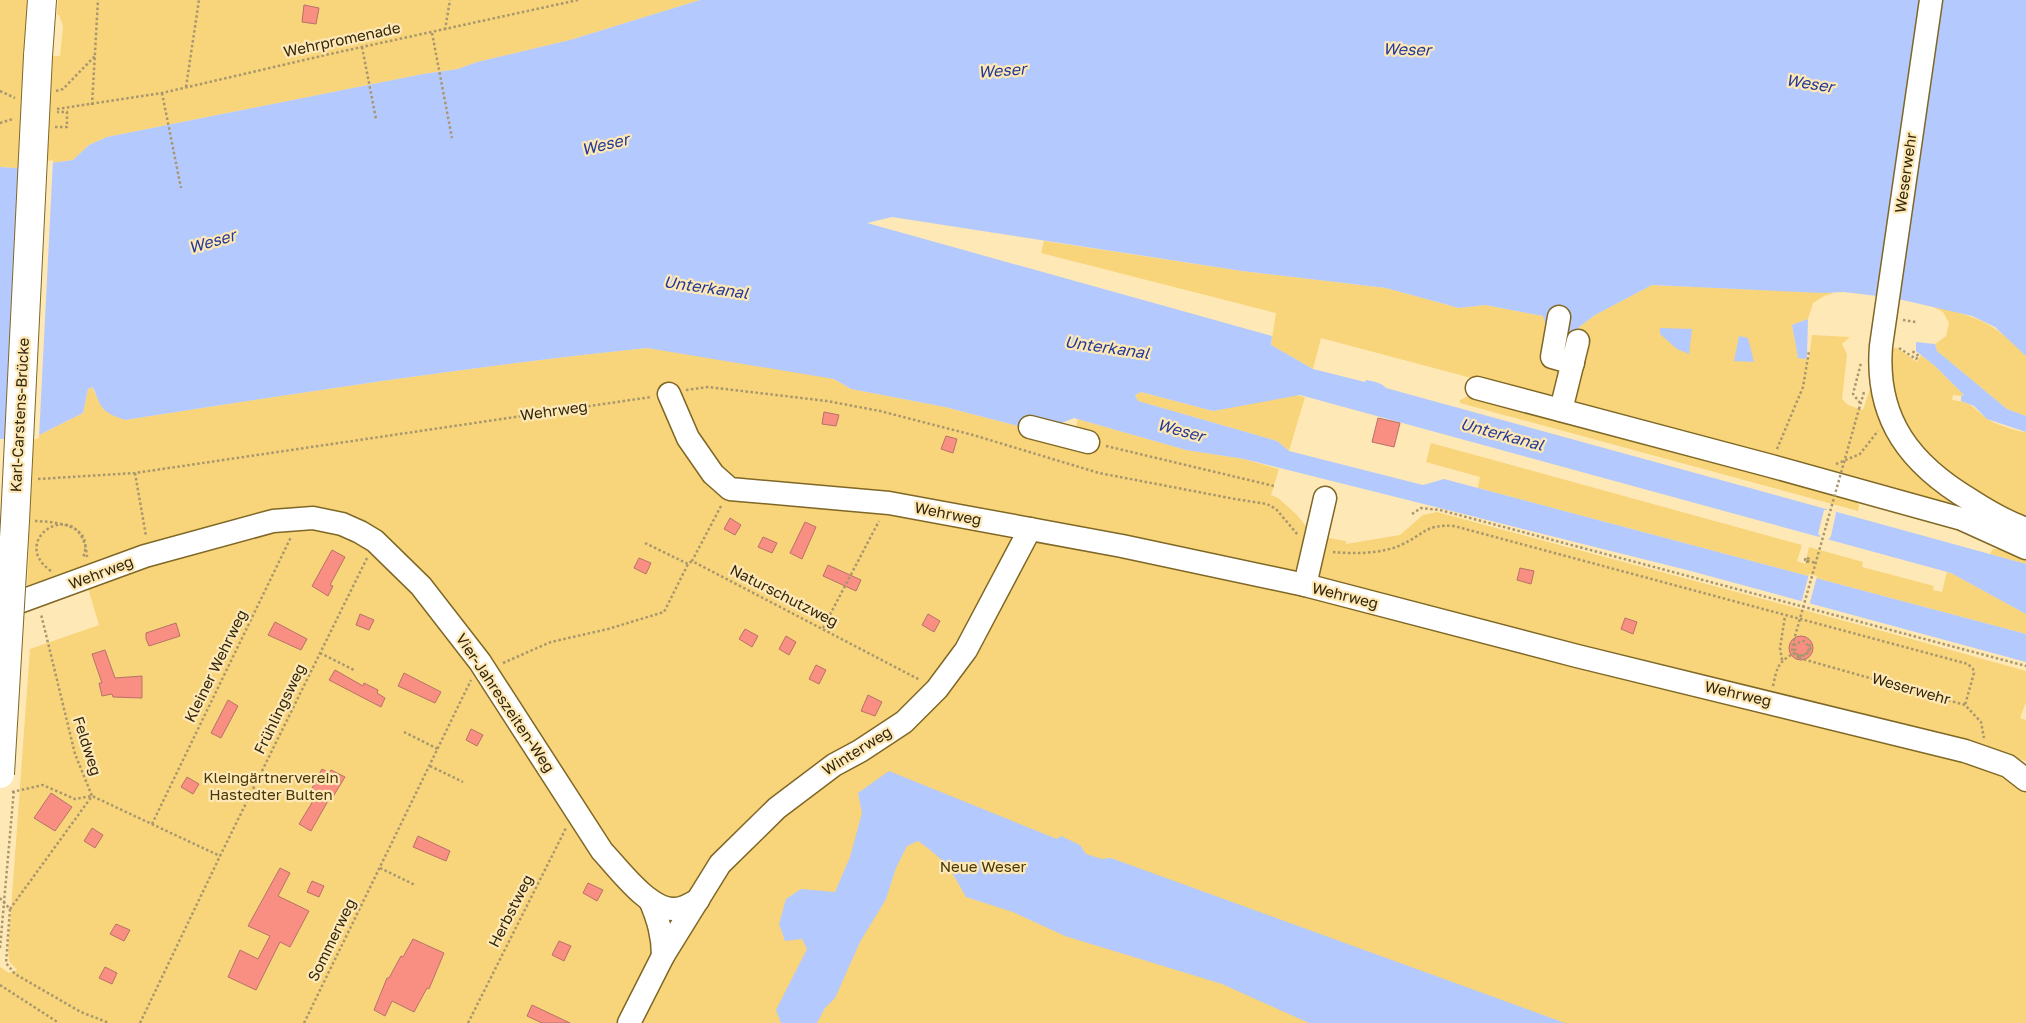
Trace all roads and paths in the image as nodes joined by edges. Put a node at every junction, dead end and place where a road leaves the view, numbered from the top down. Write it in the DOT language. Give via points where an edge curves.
graph roads {
  1 [pos="42,0"];
  2 [pos="98,0"];
  3 [pos="198,0"];
  4 [pos="450,0"];
  5 [pos="578,0"];
  6 [pos="1930,0"];
  7 [pos="445,30"];
  8 [pos="432,32"];
  9 [pos="362,47"];
  10 [pos="186,87"];
  11 [pos="162,93"];
  12 [pos="110,102"];
  13 [pos="92,105"];
  14 [pos="58,112"];
  15 [pos="376,119"];
  16 [pos="51,127"];
  17 [pos="452,138"];
  18 [pos="181,188"];
  19 [pos="1559,317"];
  20 [pos="1908,321"];
  21 [pos="1916,322"];
  22 [pos="1578,341"];
  23 [pos="1889,346"];
  24 [pos="1808,351"];
  25 [pos="1912,351"];
  26 [pos="1572,363"];
  27 [pos="1477,388"];
  28 [pos="1865,390"];
  29 [pos="668,394"];
  30 [pos="1561,410"];
  31 [pos="1889,413"];
  32 [pos="1030,427"];
  33 [pos="1088,442"];
  34 [pos="1771,466"];
  35 [pos="135,473"];
  36 [pos="1812,478"];
  37 [pos="29,480"];
  38 [pos="1274,486"];
  39 [pos="730,489"];
  40 [pos="1325,498"];
  41 [pos="889,503"];
  42 [pos="1412,514"];
  43 [pos="301,518"];
  44 [pos="29,521"];
  45 [pos="1030,529"];
  46 [pos="2026,529"];
  47 [pos="375,541"];
  48 [pos="645,543"];
  49 [pos="2026,548"];
  50 [pos="1313,550"];
  51 [pos="145,556"];
  52 [pos="692,561"];
  53 [pos="1806,562"];
  54 [pos="1814,563"];
  55 [pos="688,564"];
  56 [pos="84,571"];
  57 [pos="60,573"];
  58 [pos="1304,585"];
  59 [pos="36,597"];
  60 [pos="0,609"];
  61 [pos="1785,616"];
  62 [pos="823,628"];
  63 [pos="1793,643"];
  64 [pos="1810,644"];
  65 [pos="320,653"];
  66 [pos="1799,658"];
  67 [pos="1782,660"];
  68 [pos="483,666"];
  69 [pos="2026,666"];
  70 [pos="354,670"];
  71 [pos="936,689"];
  72 [pos="1770,702"];
  73 [pos="1965,705"];
  74 [pos="404,732"];
  75 [pos="438,748"];
  76 [pos="1985,757"];
  77 [pos="430,766"];
  78 [pos="2026,780"];
  79 [pos="3,782"];
  80 [pos="463,782"];
  81 [pos="92,796"];
  82 [pos="575,809"];
  83 [pos="152,824"];
  84 [pos="220,856"];
  85 [pos="380,868"];
  86 [pos="415,885"];
  87 [pos="1,899"];
  88 [pos="650,900"];
  89 [pos="698,900"];
  90 [pos="10,909"];
  91 [pos="663,956"];
  92 [pos="0,985"];
  93 [pos="59,1023"];
  94 [pos="109,1023"];
  95 [pos="140,1023"];
  96 [pos="304,1023"];
  97 [pos="468,1023"];
  98 [pos="630,1023"];
  1 -- 79 [label="main road, Karl-Carstens-Brücke, bridge"];
  2 -- 13 [label="path"];
  3 -- 10 [label="path"];
  4 -- 7 [label="path"];
  5 -- 7 [label="path, Wehrpromenade"];
  6 -- 23 [label="street, Weserwehr" via="1887,306"];
  7 -- 8 [label="path, Wehrpromenade"];
  8 -- 9 [label="path, Wehrpromenade"];
  8 -- 17 [label="path"];
  9 -- 10 [label="path, Wehrpromenade"];
  9 -- 15 [label="path"];
  10 -- 11 [label="path, Wehrpromenade"];
  11 -- 12 [label="path, Wehrpromenade"];
  11 -- 18 [label="path"];
  14 -- 16 [label="path" via="68,112 67,127"];
  19 -- 26 [label="street" via="1552,357"];
  20 -- 21 [label="path"];
  22 -- 26 [label="street"];
  23 -- 25 [label="path" via="1916,359 1919,356"];
  23 -- 31 [label="street, Weserwehr" via="1879,367"];
  24 -- 34 [label="path" via="1803,387"];
  26 -- 30 [label="street"];
  27 -- 30 [label="street"];
  28 -- 54 [label="path, bridge"];
  29 -- 35 [label="path, Wehrweg"];
  29 -- 39 [label="street" via="688,438 713,474"];
  29 -- 50 [label="path, Wehrweg" via="708,387 827,401 973,435 1099,473 1267,504 1276,508"];
  30 -- 34 [label="street"];
  31 -- 36 [label="path" via="1860,454 1828,467"];
  31 -- 46 [label="street, Weserwehr" via="1904,443 1936,478 1982,508"];
  32 -- 33 [label="street"];
  33 -- 38 [label="path"];
  34 -- 36 [label="street"];
  35 -- 37 [label="path"];
  35 -- 51 [label="path, Wehrweg" via="147,531"];
  36 -- 49 [label="street" via="1962,519"];
  39 -- 41 [label="street, Wehrweg"];
  39 -- 52 [label="path"];
  40 -- 50 [label="street"];
  41 -- 45 [label="street, Wehrweg"];
  41 -- 62 [label="path"];
  42 -- 69 [label="path" via="1420,508 1440,510"];
  43 -- 47 [label="street, Vier-Jahreszeiten-Weg" via="342,524"];
  43 -- 51 [label="street, Vier-Jahreszeiten-Weg" via="273,521"];
  43 -- 83 [label="path, Kleiner Wehrweg"];
  44 -- 56 [label="path" via="59,522 79,532 84,541"];
  45 -- 58 [label="street, Wehrweg"];
  45 -- 71 [label="street, Winterweg" via="966,650"];
  47 -- 65 [label="path, Frühlingsweg"];
  47 -- 68 [label="street, Vier-Jahreszeiten-Weg" via="421,586"];
  48 -- 55 [label="path"];
  50 -- 58 [label="street"];
  50 -- 61 [label="path" via="1344,553 1379,551 1401,545 1439,525 1454,526"];
  51 -- 56 [label="street, Wehrweg"];
  52 -- 55 [label="path"];
  52 -- 62 [label="path, Naturschutzweg"];
  53 -- 54 [label="path, bridge" via="1809,561 1808,557 1805,560 1807,561"];
  54 -- 63 [label="path, bridge"];
  55 -- 68 [label="path" via="664,612 551,642"];
  56 -- 57 [label="path" via="85,541 78,532 63,524 55,524 40,535 36,545 37,556 51,571"];
  56 -- 59 [label="street, Wehrweg"];
  58 -- 72 [label="street, Wehrweg"];
  59 -- 60 [label="street, Wehrweg"];
  59 -- 81 [label="path, Feldweg" via="75,754"];
  61 -- 67 [label="path" via="1780,648"];
  61 -- 73 [label="path" via="1968,664 1974,673"];
  62 -- 71 [label="path, Naturschutzweg"];
  63 -- 64 [label="path" via="1802,639"];
  63 -- 66 [label="path, bridge" via="1793,653"];
  64 -- 66 [label="path" via="1808,654"];
  64 -- 67 [label="path" via="1808,653 1799,656 1793,648 1799,641 1808,643 1808,653 1804,656 1799,656 1794,653"];
  65 -- 70 [label="path, Frühlingsweg"];
  65 -- 84 [label="path, Frühlingsweg"];
  66 -- 73 [label="path, Weserwehr"];
  67 -- 72 [label="path"];
  68 -- 75 [label="path, Sommerweg"];
  68 -- 82 [label="street, Vier-Jahreszeiten-Weg"];
  71 -- 89 [label="street, Winterweg" via="904,722 834,765 777,808 720,864"];
  72 -- 76 [label="street, Wehrweg"];
  73 -- 76 [label="path, Weserwehr" via="1981,722"];
  74 -- 75 [label="path"];
  75 -- 77 [label="path, Sommerweg"];
  76 -- 78 [label="street, Wehrweg" via="2008,766"];
  77 -- 80 [label="path"];
  77 -- 85 [label="path, Sommerweg"];
  79 -- 81 [label="path" via="12,792 43,785 75,799"];
  81 -- 83 [label="path"];
  81 -- 90 [label="path, Feldweg"];
  82 -- 88 [label="street, Vier-Jahreszeiten-Weg" via="602,851"];
  82 -- 97 [label="path, Herbstweg"];
  83 -- 84 [label="path"];
  84 -- 95 [label="path, Frühlingsweg"];
  85 -- 86 [label="path"];
  85 -- 96 [label="path, Sommerweg"];
  87 -- 90 [label="path"];
  88 -- 89 [label="street, Vier-Jahreszeiten-Weg" via="674,910"];
  88 -- 91 [label="street, Winterweg" via="661,927"];
  89 -- 91 [label="street, Winterweg"];
  90 -- 94 [label="path" via="6,963 15,974 81,1012"];
  91 -- 98 [label="street, Winterweg"];
  92 -- 93 [label="path"];
}
